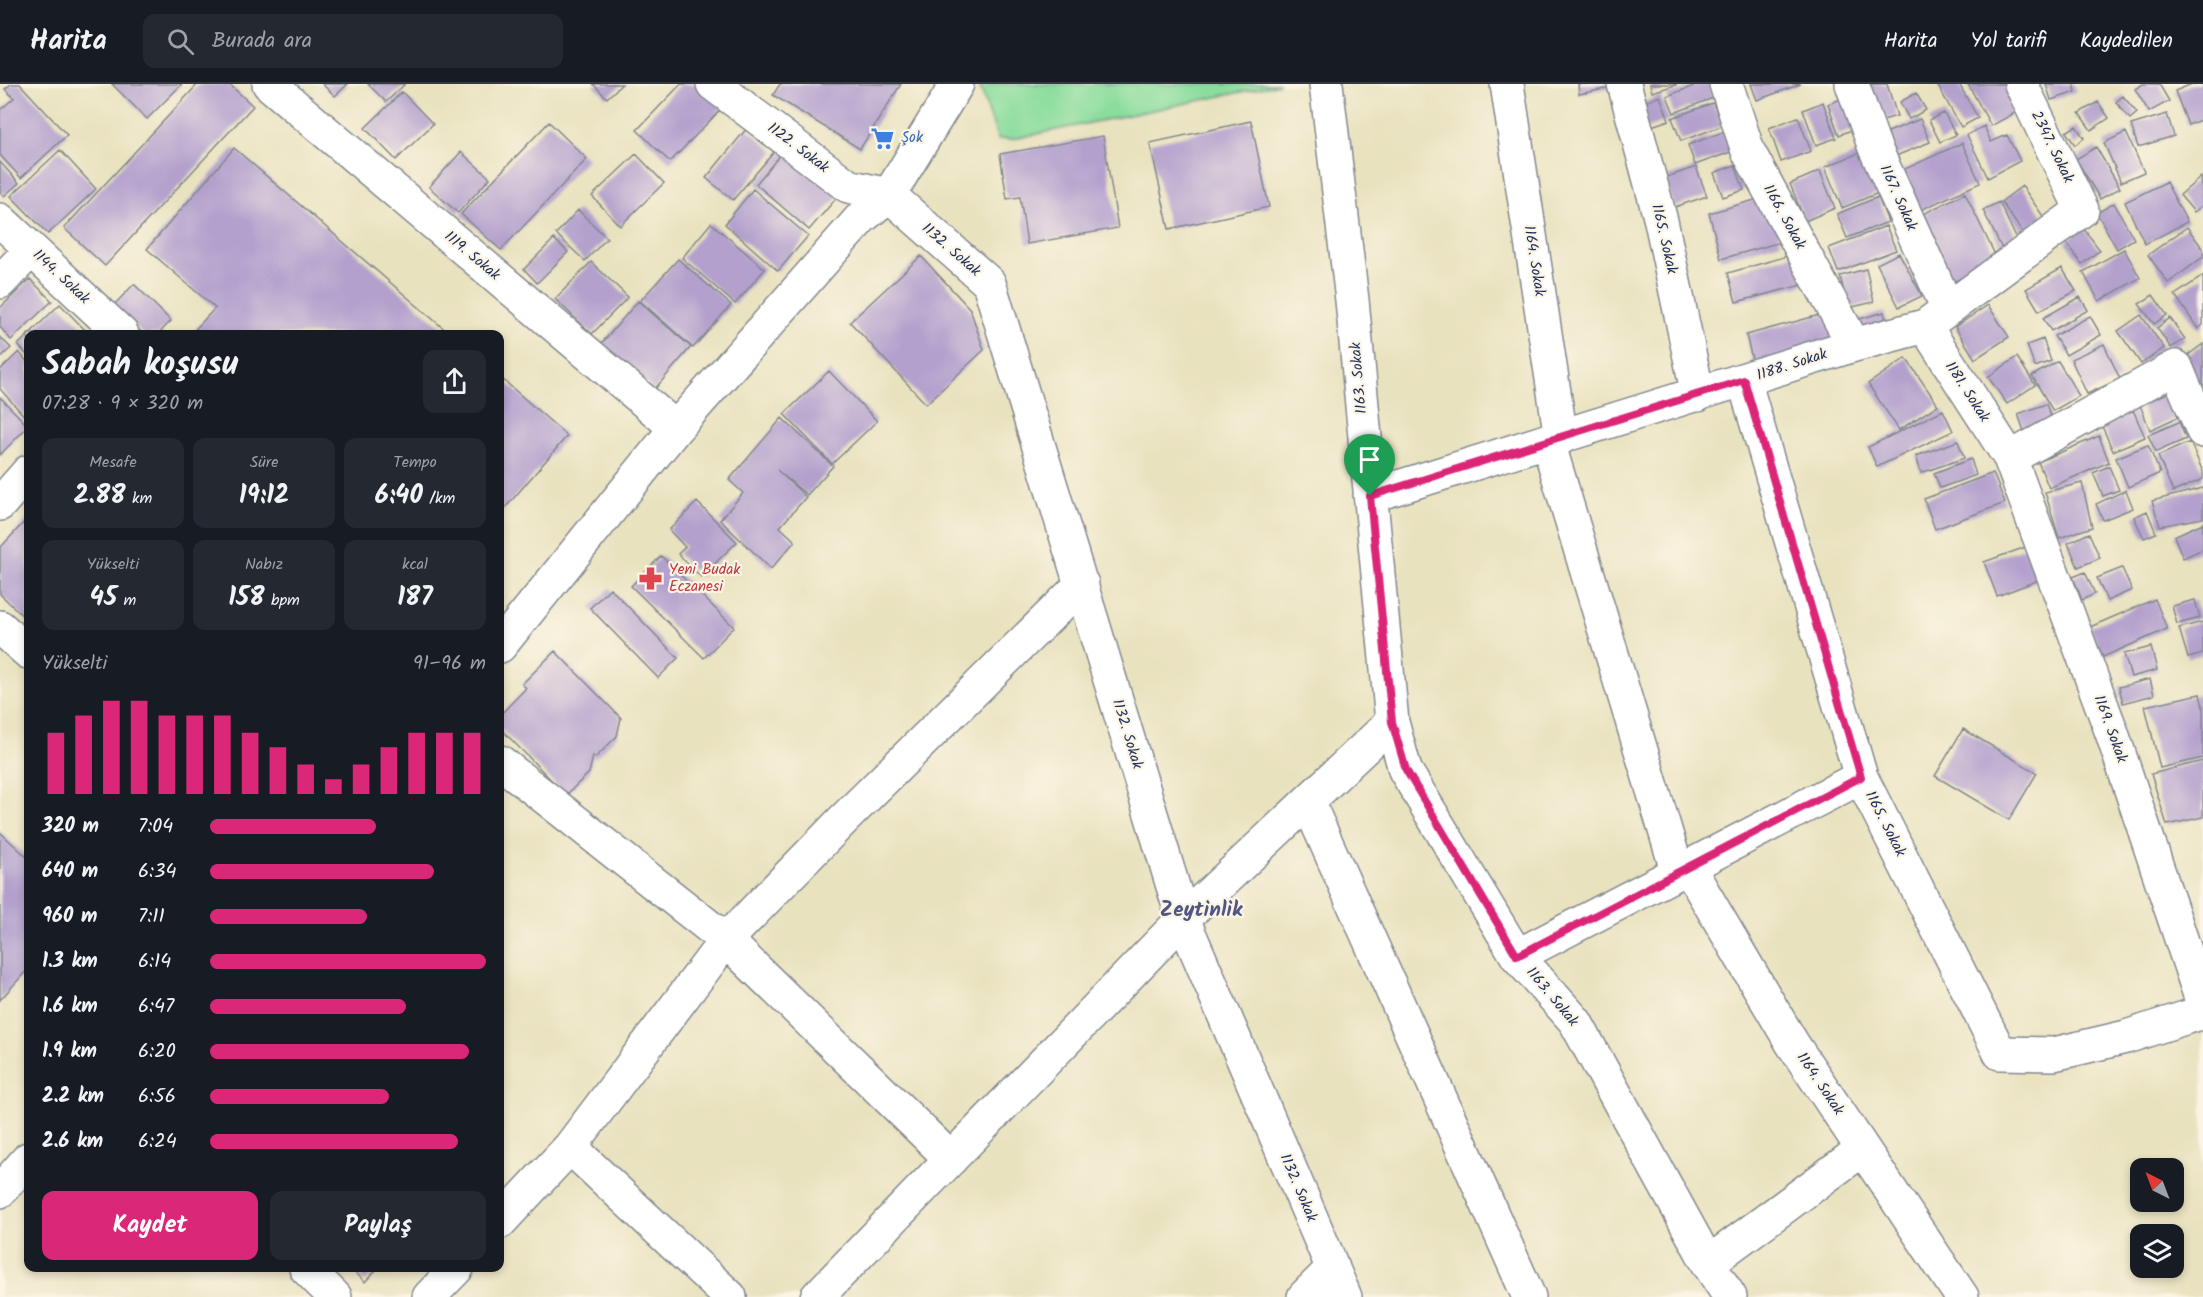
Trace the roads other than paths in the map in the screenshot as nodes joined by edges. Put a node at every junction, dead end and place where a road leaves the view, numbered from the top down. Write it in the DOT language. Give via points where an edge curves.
graph roads {
  1 [pos="269,84"];
  2 [pos="713,84"];
  3 [pos="957,84"];
  4 [pos="1326,84"];
  5 [pos="1507,84"];
  6 [pos="1624,84"];
  7 [pos="1726,84"];
  8 [pos="1851,84"];
  9 [pos="2021,84"];
  10 [pos="889,195"];
  11 [pos="2082,210"];
  12 [pos="0,220"];
  13 [pos="31,250"];
  14 [pos="0,282"];
  15 [pos="1936,318"];
  16 [pos="118,330"];
  17 [pos="1854,345"];
  18 [pos="1744,380"];
  19 [pos="1698,395"];
  20 [pos="676,428"];
  21 [pos="2203,431"];
  22 [pos="1554,440"];
  23 [pos="2010,458"];
  24 [pos="24,477"];
  25 [pos="1370,496"];
  26 [pos="0,504"];
  27 [pos="1082,584"];
  28 [pos="0,627"];
  29 [pos="504,641"];
  30 [pos="24,648"];
  31 [pos="1392,722"];
  32 [pos="504,765"];
  33 [pos="1861,777"];
  34 [pos="1308,802"];
  35 [pos="1682,868"];
  36 [pos="1183,919"];
  37 [pos="726,940"];
  38 [pos="1517,956"];
  39 [pos="2203,1004"];
  40 [pos="2203,1012"];
  41 [pos="570,1147"];
  42 [pos="1863,1149"];
  43 [pos="951,1159"];
  44 [pos="24,1164"];
  45 [pos="0,1191"];
  46 [pos="504,1218"];
  47 [pos="1708,1263"];
  48 [pos="310,1272"];
  49 [pos="453,1272"];
  50 [pos="1339,1283"];
  51 [pos="335,1297"];
  52 [pos="429,1297"];
  53 [pos="730,1297"];
  54 [pos="817,1297"];
  55 [pos="1305,1297"];
  56 [pos="1529,1297"];
  57 [pos="1730,1297"];
  58 [pos="1962,1297"];
  1 -- 20 [label="street, 1119. Sokak"];
  2 -- 10 [label="street, 1122. Sokak" via="848,186"];
  3 -- 10 [label="street"];
  4 -- 25 [label="street, 1163. Sokak"];
  5 -- 22 [label="street, 1164. Sokak"];
  6 -- 19 [label="street, 1165. Sokak" via="1661,221"];
  7 -- 17 [label="street, 1166. Sokak" via="1748,151"];
  8 -- 15 [label="street, 1167. Sokak"];
  9 -- 11 [label="street, 2347. Sokak"];
  10 -- 20 [label="street" via="861,218"];
  10 -- 27 [label="street, 1132. Sokak" via="989,283"];
  11 -- 15 [label="street, 1188. Sokak"];
  12 -- 13 [label="street, 1144. Sokak"];
  13 -- 14 [label="street"];
  13 -- 16 [label="street, 1144. Sokak"];
  15 -- 17 [label="street, 1188. Sokak"];
  15 -- 23 [label="street, 1181. Sokak"];
  17 -- 18 [label="street, 1188. Sokak"];
  18 -- 19 [label="street, 1188. Sokak"];
  18 -- 33 [label="street, 1165. Sokak"];
  19 -- 22 [label="street, 1188. Sokak"];
  20 -- 29 [label="street"];
  21 -- 23 [label="street" via="2176,367"];
  22 -- 25 [label="street, 1188. Sokak"];
  22 -- 35 [label="street, 1164. Sokak"];
  23 -- 39 [label="street, 1169. Sokak" via="2112,733"];
  24 -- 26 [label="street"];
  25 -- 31 [label="street, 1163. Sokak"];
  27 -- 36 [label="street, 1132. Sokak"];
  27 -- 37 [label="street"];
  28 -- 30 [label="street"];
  31 -- 34 [label="street"];
  31 -- 38 [label="street, 1163. Sokak" via="1406,770"];
  32 -- 37 [label="street"];
  33 -- 35 [label="street"];
  33 -- 40 [label="street, 1165. Sokak" via="2000,1053 2054,1054 2126,1037"];
  34 -- 36 [label="street"];
  34 -- 56 [label="street"];
  35 -- 38 [label="street"];
  35 -- 42 [label="street, 1164. Sokak"];
  36 -- 43 [label="street"];
  36 -- 50 [label="street, 1132. Sokak"];
  37 -- 41 [label="street"];
  37 -- 43 [label="street"];
  38 -- 47 [label="street, 1163. Sokak" via="1575,1022"];
  41 -- 46 [label="street"];
  41 -- 53 [label="street"];
  42 -- 47 [label="street"];
  42 -- 58 [label="street, 1164. Sokak"];
  43 -- 54 [label="street"];
  44 -- 45 [label="street"];
  47 -- 57 [label="street, 1163. Sokak"];
  48 -- 51 [label="street"];
  49 -- 52 [label="street"];
  50 -- 55 [label="street"];
}
